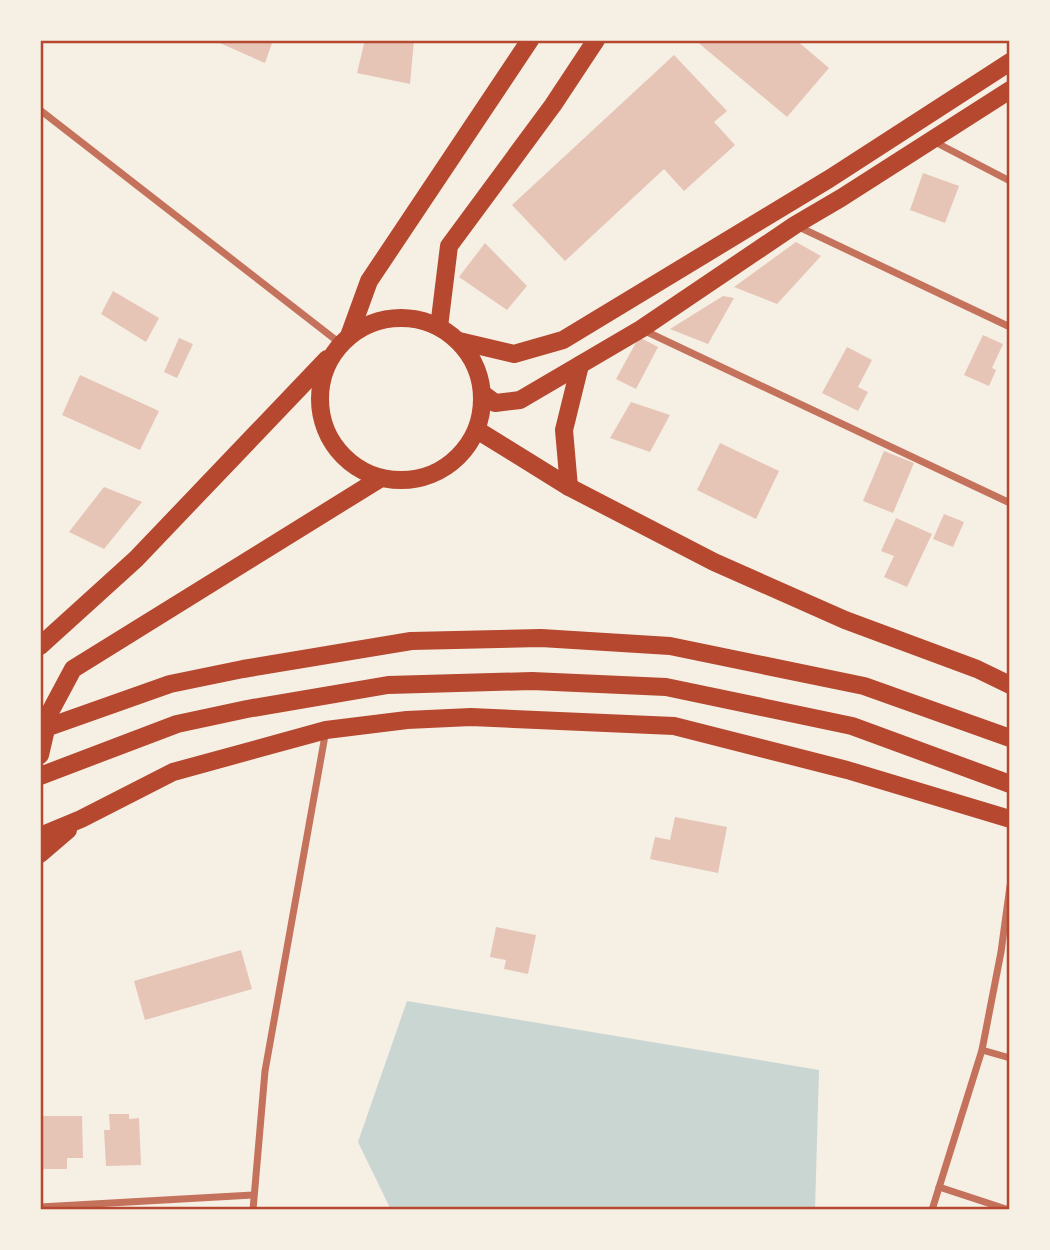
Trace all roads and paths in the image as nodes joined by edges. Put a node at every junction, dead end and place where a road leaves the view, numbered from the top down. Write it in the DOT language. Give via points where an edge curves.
graph roads {
  1 [pos="530,40"];
  2 [pos="596,40"];
  3 [pos="1010,62"];
  4 [pos="1010,89"];
  5 [pos="40,110"];
  6 [pos="932,140"];
  7 [pos="1010,181"];
  8 [pos="795,225"];
  9 [pos="439,327"];
  10 [pos="1010,327"];
  11 [pos="640,329"];
  12 [pos="459,341"];
  13 [pos="342,344"];
  14 [pos="580,365"];
  15 [pos="483,394"];
  16 [pos="477,430"];
  17 [pos="381,478"];
  18 [pos="569,487"];
  19 [pos="1010,503"];
  20 [pos="44,640"];
  21 [pos="1010,685"];
  22 [pos="40,730"];
  23 [pos="326,730"];
  24 [pos="1010,738"];
  25 [pos="40,755"];
  26 [pos="40,776"];
  27 [pos="1010,784"];
  28 [pos="81,819"];
  29 [pos="1010,819"];
  30 [pos="40,836"];
  31 [pos="40,854"];
  32 [pos="1010,886"];
  33 [pos="982,1050"];
  34 [pos="1010,1058"];
  35 [pos="939,1187"];
  36 [pos="253,1195"];
  37 [pos="40,1207"];
  38 [pos="253,1210"];
  39 [pos="932,1210"];
  40 [pos="1009,1210"];
  1 -- 13 [label="main road" via="369,281"];
  2 -- 9 [label="main road" via="449,246"];
  3 -- 12 [label="main road" via="563,340 514,354"];
  4 -- 6 [label="main road"];
  5 -- 13 [label="street"];
  6 -- 7 [label="street"];
  6 -- 8 [label="main road"];
  8 -- 10 [label="street"];
  8 -- 11 [label="main road"];
  9 -- 12 [label="main road"];
  9 -- 13 [label="main road" via="393,318 370,324"];
  11 -- 14 [label="main road"];
  11 -- 19 [label="street"];
  12 -- 15 [label="main road" via="480,374"];
  13 -- 17 [label="main road" via="322,375 319,401 324,427 337,450 357,468"];
  13 -- 20 [label="main road" via="136,559"];
  14 -- 15 [label="main road" via="520,400 495,403"];
  14 -- 18 [label="main road" via="564,430"];
  15 -- 16 [label="main road"];
  16 -- 17 [label="main road" via="457,458 427,477"];
  16 -- 18 [label="main road"];
  17 -- 25 [label="main road" via="73,669 50,712"];
  18 -- 21 [label="main road" via="726,567"];
  22 -- 24 [label="main road" via="170,684 243,669 411,641 541,638 670,646 864,685"];
  23 -- 28 [label="main road" via="173,772"];
  23 -- 29 [label="main road" via="471,717 674,726 847,770"];
  23 -- 36 [label="street" via="265,1071"];
  26 -- 27 [label="main road" via="177,724 247,709 387,685 532,681 666,687 852,726"];
  28 -- 30 [label="main road"];
  28 -- 31 [label="main road"];
  32 -- 33 [label="street"];
  33 -- 34 [label="street"];
  33 -- 35 [label="street"];
  35 -- 39 [label="street"];
  35 -- 40 [label="street"];
  36 -- 37 [label="street"];
  36 -- 38 [label="street"];
}
